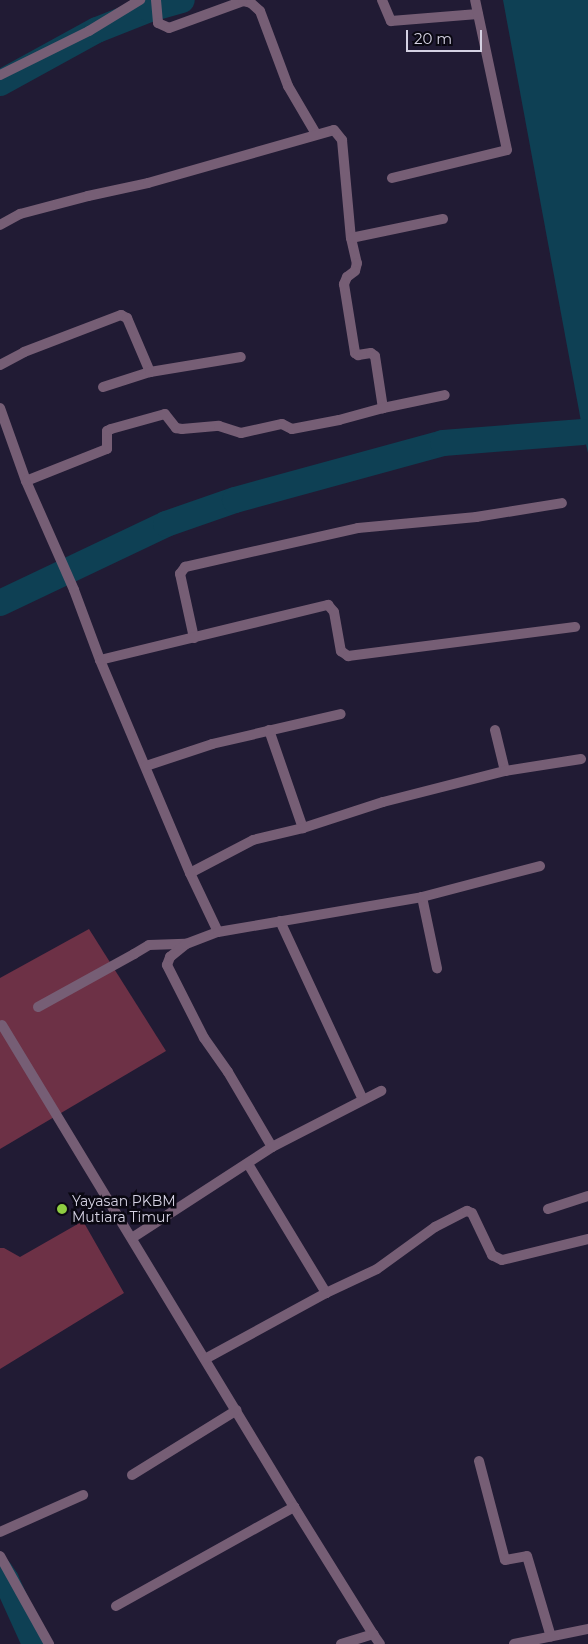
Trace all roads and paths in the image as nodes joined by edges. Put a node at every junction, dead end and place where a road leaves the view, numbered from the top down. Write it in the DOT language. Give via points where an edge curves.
graph roads {
  1 [pos="140,0"];
  2 [pos="156,0"];
  3 [pos="382,0"];
  4 [pos="475,0"];
  5 [pos="478,14"];
  6 [pos="0,75"];
  7 [pos="316,134"];
  8 [pos="392,178"];
  9 [pos="443,219"];
  10 [pos="0,225"];
  11 [pos="351,238"];
  12 [pos="241,357"];
  13 [pos="0,365"];
  14 [pos="150,372"];
  15 [pos="103,386"];
  16 [pos="445,395"];
  17 [pos="0,408"];
  18 [pos="383,408"];
  19 [pos="26,481"];
  20 [pos="562,503"];
  21 [pos="575,627"];
  22 [pos="194,638"];
  23 [pos="100,660"];
  24 [pos="341,714"];
  25 [pos="269,730"];
  26 [pos="495,730"];
  27 [pos="581,759"];
  28 [pos="146,766"];
  29 [pos="506,771"];
  30 [pos="303,828"];
  31 [pos="540,866"];
  32 [pos="190,873"];
  33 [pos="422,898"];
  34 [pos="280,921"];
  35 [pos="218,932"];
  36 [pos="185,944"];
  37 [pos="437,968"];
  38 [pos="38,1007"];
  39 [pos="2,1024"];
  40 [pos="381,1091"];
  41 [pos="363,1100"];
  42 [pos="272,1146"];
  43 [pos="248,1164"];
  44 [pos="588,1196"];
  45 [pos="548,1209"];
  46 [pos="132,1238"];
  47 [pos="588,1239"];
  48 [pos="326,1292"];
  49 [pos="205,1358"];
  50 [pos="237,1410"];
  51 [pos="480,1461"];
  52 [pos="132,1475"];
  53 [pos="83,1495"];
  54 [pos="294,1507"];
  55 [pos="0,1532"];
  56 [pos="0,1556"];
  57 [pos="116,1606"];
  58 [pos="588,1629"];
  59 [pos="373,1634"];
  60 [pos="551,1636"];
  61 [pos="50,1644"];
  62 [pos="341,1644"];
  63 [pos="380,1644"];
  64 [pos="514,1644"];
  1 -- 6 [label="street" via="89,31"];
  2 -- 7 [label="street" via="158,23 170,28 243,1 251,3 260,11 288,86"];
  3 -- 5 [label="street" via="391,21"];
  4 -- 5 [label="street"];
  5 -- 8 [label="street" via="507,150"];
  7 -- 10 [label="street" via="148,183 20,214"];
  7 -- 11 [label="street" via="334,130 342,140"];
  9 -- 11 [label="street"];
  11 -- 18 [label="street" via="356,267 344,284 355,353 375,356"];
  12 -- 14 [label="street"];
  13 -- 14 [label="street" via="24,352 121,316 127,318"];
  14 -- 15 [label="street"];
  16 -- 18 [label="street"];
  17 -- 19 [label="street"];
  18 -- 19 [label="street" via="320,424 292,428 282,424 241,433 219,426 182,430 176,428 166,414 111,429 107,431 107,449"];
  19 -- 23 [label="street" via="74,590"];
  20 -- 22 [label="street" via="476,517 358,528 185,567 180,574"];
  21 -- 22 [label="street" via="348,656 341,651 334,612 328,605"];
  22 -- 23 [label="street"];
  23 -- 28 [label="street"];
  24 -- 25 [label="street"];
  25 -- 28 [label="street" via="212,744"];
  25 -- 30 [label="street"];
  26 -- 29 [label="street"];
  27 -- 29 [label="street"];
  28 -- 32 [label="street"];
  29 -- 30 [label="street" via="383,802"];
  30 -- 32 [label="street" via="253,840"];
  31 -- 33 [label="street"];
  32 -- 35 [label="street"];
  33 -- 34 [label="street"];
  33 -- 37 [label="street"];
  34 -- 35 [label="street"];
  34 -- 41 [label="street"];
  35 -- 36 [label="street"];
  36 -- 38 [label="street" via="148,945"];
  36 -- 42 [label="street" via="170,957 167,965 204,1038"];
  39 -- 46 [label="street"];
  40 -- 41 [label="street"];
  41 -- 42 [label="street"];
  42 -- 43 [label="street"];
  43 -- 46 [label="street"];
  43 -- 48 [label="street"];
  44 -- 45 [label="street"];
  46 -- 49 [label="street"];
  47 -- 48 [label="street" via="502,1260 492,1255 472,1213 467,1211 435,1227 378,1269"];
  48 -- 49 [label="street"];
  49 -- 50 [label="street"];
  50 -- 52 [label="street"];
  50 -- 54 [label="street"];
  51 -- 60 [label="street" via="505,1560 527,1556"];
  53 -- 55 [label="street"];
  54 -- 57 [label="street"];
  54 -- 59 [label="street"];
  56 -- 61 [label="street"];
  58 -- 60 [label="street"];
  59 -- 62 [label="street"];
  59 -- 63 [label="street"];
  60 -- 64 [label="street"];
}
